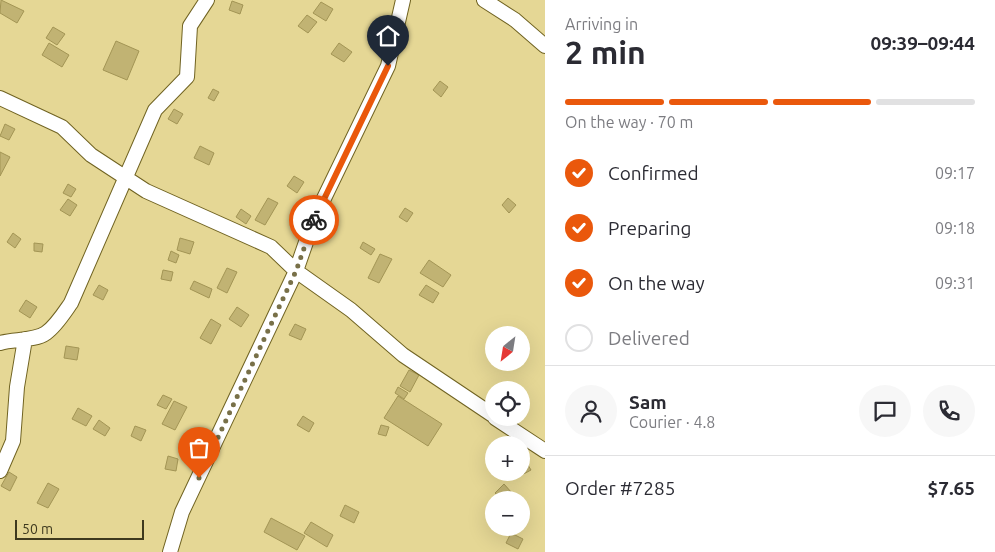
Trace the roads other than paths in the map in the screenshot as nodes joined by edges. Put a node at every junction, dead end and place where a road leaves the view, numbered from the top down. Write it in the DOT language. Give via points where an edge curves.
graph roads {
  1 [pos="207,0"];
  2 [pos="403,0"];
  3 [pos="484,0"];
  4 [pos="545,46"];
  5 [pos="0,98"];
  6 [pos="126,179"];
  7 [pos="296,271"];
  8 [pos="25,339"];
  9 [pos="0,343"];
  10 [pos="485,411"];
  11 [pos="508,426"];
  12 [pos="545,451"];
  13 [pos="0,471"];
  14 [pos="170,552"];
  1 -- 6 [label="street" via="190,26 187,78 156,110"];
  2 -- 7 [label="street" via="388,66 314,219"];
  3 -- 4 [label="street" via="515,20"];
  5 -- 6 [label="street" via="62,127 91,155"];
  6 -- 7 [label="street" via="271,247"];
  6 -- 8 [label="street" via="71,303 45,334"];
  7 -- 10 [label="street" via="350,310 403,355"];
  7 -- 14 [label="street" via="182,512"];
  8 -- 9 [label="street"];
  8 -- 13 [label="street" via="13,441"];
  11 -- 12 [label="street"];
}
